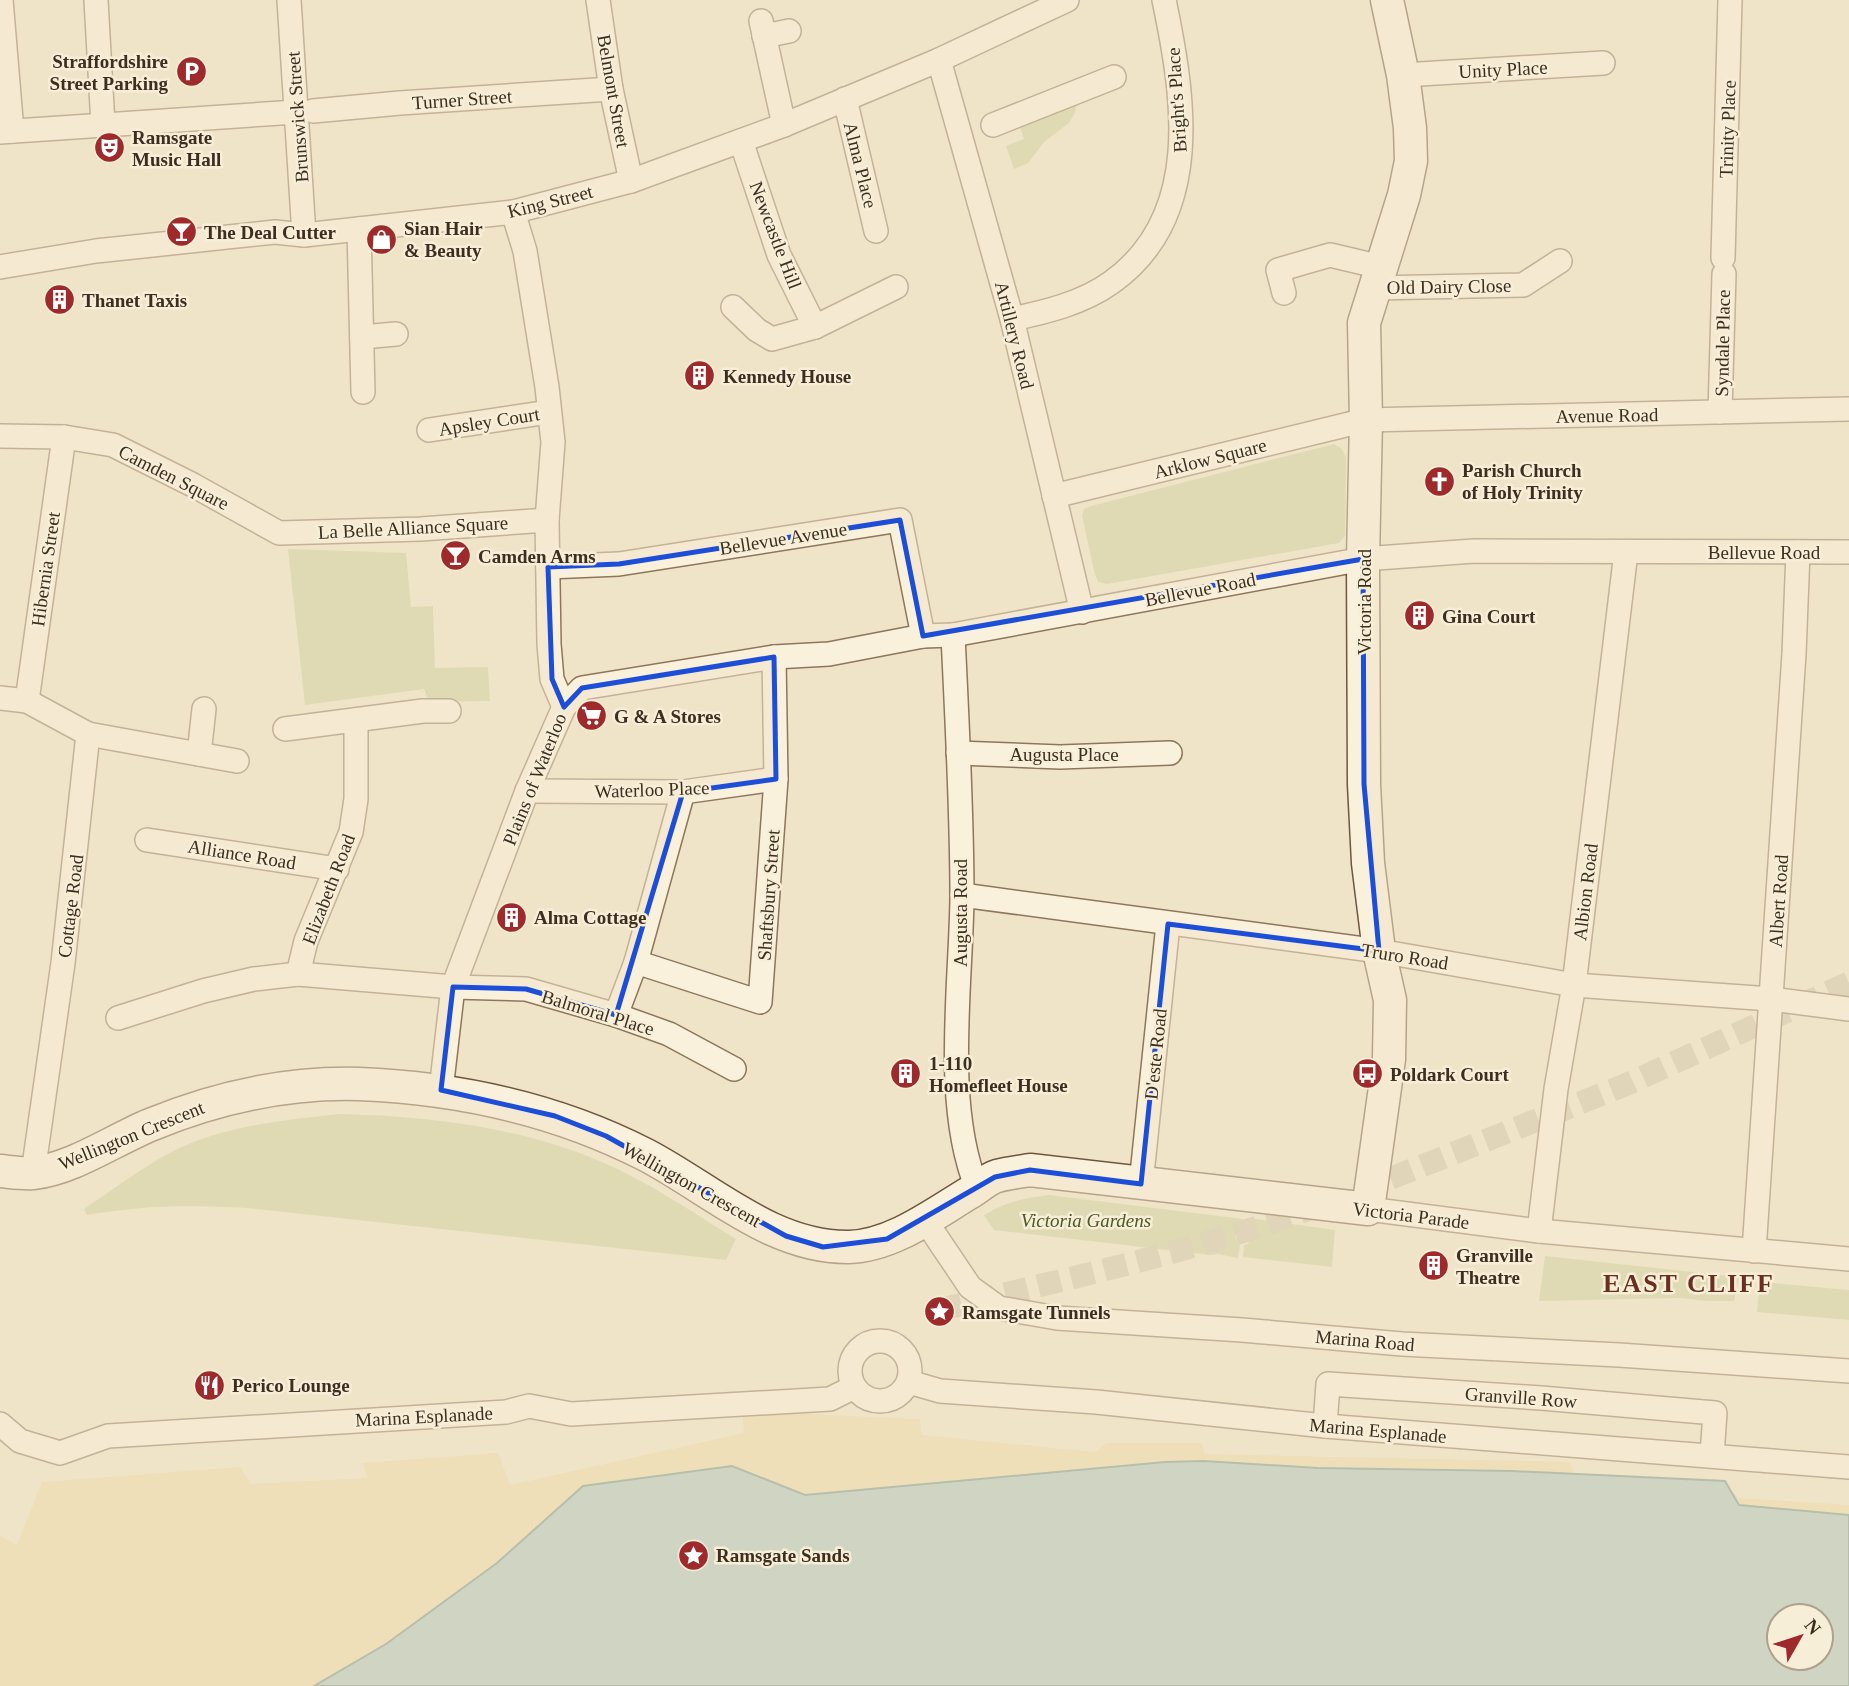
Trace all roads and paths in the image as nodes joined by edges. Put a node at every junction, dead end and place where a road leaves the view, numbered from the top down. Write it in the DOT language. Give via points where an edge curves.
graph roads {
  1 [pos="1,0"];
  2 [pos="96,0"];
  3 [pos="289,0"];
  4 [pos="598,0"];
  5 [pos="1067,0"];
  6 [pos="1164,0"];
  7 [pos="1387,0"];
  8 [pos="1730,0"];
  9 [pos="1018,10"];
  10 [pos="789,32"];
  11 [pos="939,60"];
  12 [pos="1604,63"];
  13 [pos="1404,75"];
  14 [pos="1114,77"];
  15 [pos="611,89"];
  16 [pos="845,99"];
  17 [pos="304,111"];
  18 [pos="103,125"];
  19 [pos="784,125"];
  20 [pos="993,125"];
  21 [pos="6,131"];
  22 [pos="741,141"];
  23 [pos="631,181"];
  24 [pos="513,212"];
  25 [pos="359,229"];
  26 [pos="876,232"];
  27 [pos="304,234"];
  28 [pos="1560,261"];
  29 [pos="1723,266"];
  30 [pos="0,267"];
  31 [pos="1377,278"];
  32 [pos="896,287"];
  33 [pos="1284,293"];
  34 [pos="733,307"];
  35 [pos="1012,319"];
  36 [pos="815,327"];
  37 [pos="396,334"];
  38 [pos="362,337"];
  39 [pos="363,392"];
  40 [pos="1849,409"];
  41 [pos="549,412"];
  42 [pos="1720,412"];
  43 [pos="1366,420"];
  44 [pos="429,430"];
  45 [pos="0,436"];
  46 [pos="64,437"];
  47 [pos="1054,496"];
  48 [pos="547,520"];
  49 [pos="279,533"];
  50 [pos="1626,552"];
  51 [pos="1798,552"];
  52 [pos="1849,552"];
  53 [pos="1363,559"];
  54 [pos="548,567"];
  55 [pos="1082,612"];
  56 [pos="953,635"];
  57 [pos="923,636"];
  58 [pos="774,657"];
  59 [pos="0,698"];
  60 [pos="27,701"];
  61 [pos="564,707"];
  62 [pos="204,709"];
  63 [pos="449,711"];
  64 [pos="356,720"];
  65 [pos="285,729"];
  66 [pos="88,734"];
  67 [pos="958,753"];
  68 [pos="1170,753"];
  69 [pos="199,754"];
  70 [pos="237,761"];
  71 [pos="776,779"];
  72 [pos="527,791"];
  73 [pos="683,792"];
  74 [pos="147,839"];
  75 [pos="337,869"];
  76 [pos="962,895"];
  77 [pos="1168,924"];
  78 [pos="1379,951"];
  79 [pos="636,962"];
  80 [pos="298,974"];
  81 [pos="1574,985"];
  82 [pos="453,987"];
  83 [pos="1771,999"];
  84 [pos="1849,1009"];
  85 [pos="616,1016"];
  86 [pos="118,1018"];
  87 [pos="734,1069"];
  88 [pos="441,1090"];
  89 [pos="0,1171"];
  90 [pos="33,1173"];
  91 [pos="1141,1184"];
  92 [pos="977,1188"];
  93 [pos="1368,1209"];
  94 [pos="925,1220"];
  95 [pos="1539,1231"];
  96 [pos="1754,1251"];
  97 [pos="1849,1259"];
  98 [pos="1849,1371"];
  99 [pos="909,1382"];
  100 [pos="854,1387"];
  101 [pos="0,1424"];
  102 [pos="1325,1426"];
  103 [pos="1712,1455"];
  104 [pos="1849,1468"];
  1 -- 21 [label="street"];
  2 -- 18 [label="street"];
  3 -- 17 [label="street, Brunswick Street"];
  4 -- 15 [label="street, Belmont Street"];
  5 -- 9 [label="street, King Street"];
  6 -- 35 [label="street, Bright's Place" via="1180,100 1180,167 1160,227 1138,259 1111,283 1059,307"];
  7 -- 13 [label="main road, Victoria Road"];
  8 -- 29 [label="street, Trinity Place"];
  9 -- 11 [label="street, King Street"];
  10 -- 19 [label="street" via="762,28"];
  11 -- 16 [label="street, King Street"];
  11 -- 35 [label="street, Artillery Road"];
  12 -- 13 [label="street, Unity Place"];
  13 -- 31 [label="main road, Victoria Road" via="1411,161"];
  14 -- 20 [label="street"];
  15 -- 17 [label="street, Turner Street"];
  15 -- 23 [label="street, Belmont Street"];
  16 -- 19 [label="street, King Street"];
  16 -- 26 [label="street, Alma Place"];
  17 -- 18 [label="street, Turner Street"];
  17 -- 27 [label="street, Brunswick Street"];
  18 -- 21 [label="street, Turner Street"];
  19 -- 22 [label="street, King Street"];
  22 -- 23 [label="street, King Street"];
  22 -- 36 [label="street, Newcastle Hill" via="779,254"];
  23 -- 24 [label="street, King Street"];
  24 -- 25 [label="street, King Street"];
  24 -- 41 [label="street, Plains of Waterloo" via="534,300"];
  25 -- 27 [label="street, King Street"];
  25 -- 38 [label="street"];
  27 -- 30 [label="street, King Street" via="275,232 96,251"];
  28 -- 31 [label="street, Old Dairy Close" via="1523,285"];
  29 -- 42 [label="street, Syndale Place"];
  31 -- 33 [label="street, Old Dairy Close" via="1330,256 1278,270"];
  31 -- 43 [label="main road, Victoria Road" via="1364,323"];
  32 -- 36 [label="street"];
  34 -- 36 [label="street" via="772,339"];
  35 -- 47 [label="street, Artillery Road"];
  37 -- 38 [label="street"];
  38 -- 39 [label="street"];
  40 -- 42 [label="street, Avenue Road"];
  41 -- 44 [label="street, Apsley Court"];
  41 -- 48 [label="street, Plains of Waterloo" via="553,442"];
  42 -- 43 [label="street, Avenue Road"];
  43 -- 47 [label="street, Arklow Square"];
  43 -- 53 [label="main road, Victoria Road"];
  45 -- 46 [label="street, Camden Square"];
  46 -- 49 [label="street, Camden Square" via="113,445"];
  46 -- 60 [label="street, Hibernia Street"];
  47 -- 55 [label="street, Artillery Road"];
  48 -- 49 [label="street, La Belle Alliance Square"];
  48 -- 54 [label="street, Plains of Waterloo"];
  50 -- 51 [label="street, Bellevue Road"];
  50 -- 53 [label="street, Bellevue Road" via="1474,551"];
  50 -- 81 [label="street, Albion Road"];
  51 -- 52 [label="street, Bellevue Road"];
  51 -- 83 [label="street, Albert Road"];
  53 -- 55 [label="street, Bellevue Road"];
  53 -- 78 [label="main road, Victoria Road" via="1364,784"];
  54 -- 57 [label="street, Bellevue Avenue" via="619,564 900,520"];
  54 -- 61 [label="street, Plains of Waterloo" via="548,644 552,679"];
  55 -- 56 [label="street, Bellevue Road"];
  56 -- 57 [label="street, Bellevue Road"];
  56 -- 67 [label="street, Augusta Road"];
  57 -- 58 [label="street, Bellevue Road" via="829,654"];
  58 -- 61 [label="street, Bellevue Road" via="582,688"];
  58 -- 71 [label="street, Shaftsbury Street"];
  59 -- 60 [label="street"];
  60 -- 66 [label="street"];
  61 -- 72 [label="street, Plains of Waterloo"];
  62 -- 69 [label="street"];
  63 -- 64 [label="street"];
  64 -- 65 [label="street"];
  64 -- 75 [label="street, Elizabeth Road" via="355,808"];
  66 -- 69 [label="street"];
  66 -- 90 [label="street, Cottage Road" via="63,963"];
  67 -- 68 [label="street, Augusta Place" via="1060,757"];
  67 -- 76 [label="street, Augusta Road"];
  69 -- 70 [label="street"];
  71 -- 73 [label="street, Waterloo Place"];
  71 -- 79 [label="street, Shaftsbury Street" via="760,1002"];
  72 -- 73 [label="street, Waterloo Place"];
  72 -- 82 [label="street, Plains of Waterloo"];
  73 -- 79 [label="street"];
  74 -- 75 [label="street, Alliance Road"];
  75 -- 80 [label="street, Elizabeth Road" via="306,941"];
  76 -- 77 [label="street, Truro Road"];
  76 -- 92 [label="street, Augusta Road" via="957,1089 968,1166"];
  77 -- 78 [label="street, Truro Road"];
  77 -- 91 [label="street, D'este Road"];
  78 -- 81 [label="street, Truro Road"];
  78 -- 93 [label="main road, Victoria Road" via="1390,1000 1389,1059"];
  79 -- 85 [label="street"];
  80 -- 82 [label="street, Elizabeth Road"];
  80 -- 86 [label="street, Elizabeth Road" via="254,979"];
  81 -- 83 [label="street, Truro Road"];
  81 -- 95 [label="street, Albion Road"];
  82 -- 85 [label="street, Balmoral Place" via="526,989"];
  82 -- 88 [label="street, Plains of Waterloo"];
  83 -- 84 [label="street, Truro Road"];
  83 -- 96 [label="street, Albert Road"];
  85 -- 87 [label="street, Balmoral Place" via="669,1034"];
  88 -- 90 [label="main road, Wellington Crescent" via="312,1084 216,1100 69,1163"];
  88 -- 94 [label="main road, Wellington Crescent" via="555,1116 606,1136 696,1183 743,1214 823,1247 854,1247 887,1239"];
  89 -- 90 [label="main road, Wellington Crescent"];
  91 -- 92 [label="main road, Victoria Parade" via="1030,1170 995,1177"];
  91 -- 93 [label="main road, Victoria Parade"];
  92 -- 94 [label="main road, Wellington Crescent"];
  93 -- 95 [label="street, Victoria Parade"];
  94 -- 98 [label="street, Marina Road" via="970,1287 999,1308 1057,1318"];
  95 -- 96 [label="street, Victoria Parade"];
  96 -- 97 [label="street, Victoria Parade"];
  99 -- 100 [label="street" via="897,1397 878,1402"];
  99 -- 100 [label="street" via="910,1362 905,1353 878,1340 853,1357 850,1377"];
  99 -- 102 [label="street, Marina Esplanade" via="940,1391"];
  100 -- 101 [label="street, Marina Esplanade" via="830,1399 571,1413 528,1406 506,1412 108,1436 60,1453 20,1441"];
  102 -- 103 [label="street, Marina Esplanade"];
  102 -- 103 [label="street, Granville Row" via="1328,1384 1541,1398 1714,1413"];
  103 -- 104 [label="street, Marina Esplanade"];
}
